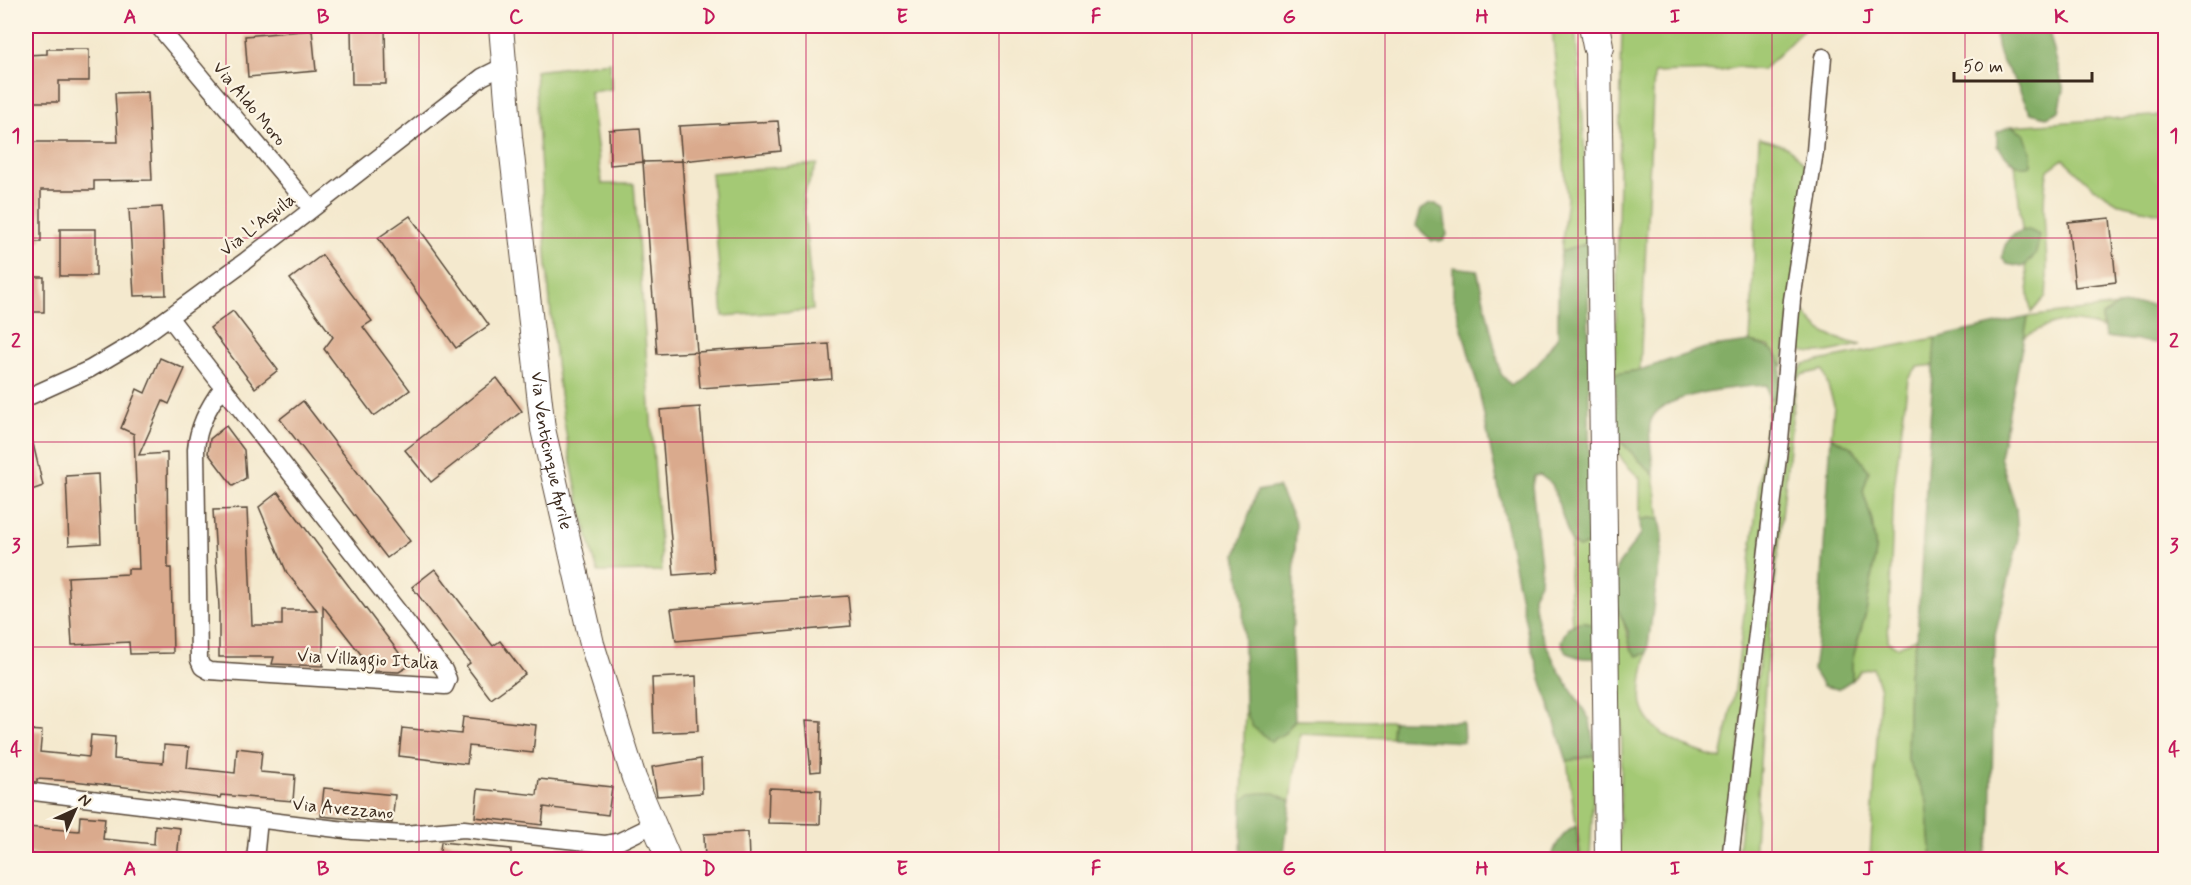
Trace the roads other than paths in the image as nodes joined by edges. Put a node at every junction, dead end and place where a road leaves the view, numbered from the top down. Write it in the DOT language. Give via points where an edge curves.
graph roads {
  1 [pos="158,26"];
  2 [pos="501,26"];
  3 [pos="1598,31"];
  4 [pos="1823,57"];
  5 [pos="504,66"];
  6 [pos="311,208"];
  7 [pos="169,317"];
  8 [pos="223,387"];
  9 [pos="26,398"];
  10 [pos="26,791"];
  11 [pos="259,820"];
  12 [pos="653,825"];
  13 [pos="1606,853"];
  14 [pos="255,860"];
  15 [pos="669,860"];
  16 [pos="1730,860"];
  1 -- 6 [label="street, Via Aldo Moro"];
  2 -- 5 [label="street, Via Venticinque Aprile"];
  3 -- 13 [label="main road"];
  4 -- 16 [label="street"];
  5 -- 6 [label="street, Via L'Aquila" via="482,77"];
  5 -- 12 [label="street, Via Venticinque Aprile" via="543,429 592,644"];
  6 -- 7 [label="street, Via L'Aquila"];
  7 -- 8 [label="street, Via Villaggio Italia"];
  7 -- 9 [label="street, Via L'Aquila" via="108,359"];
  8 -- 8 [label="street, Via Villaggio Italia" via="211,405 196,449 202,667 209,671 445,686 448,680 444,670"];
  10 -- 11 [label="street, Via Avezzano"];
  11 -- 12 [label="street, Via Avezzano" via="388,834 464,829 604,844"];
  11 -- 14 [label="street"];
  12 -- 15 [label="street, Via Venticinque Aprile"];
}
